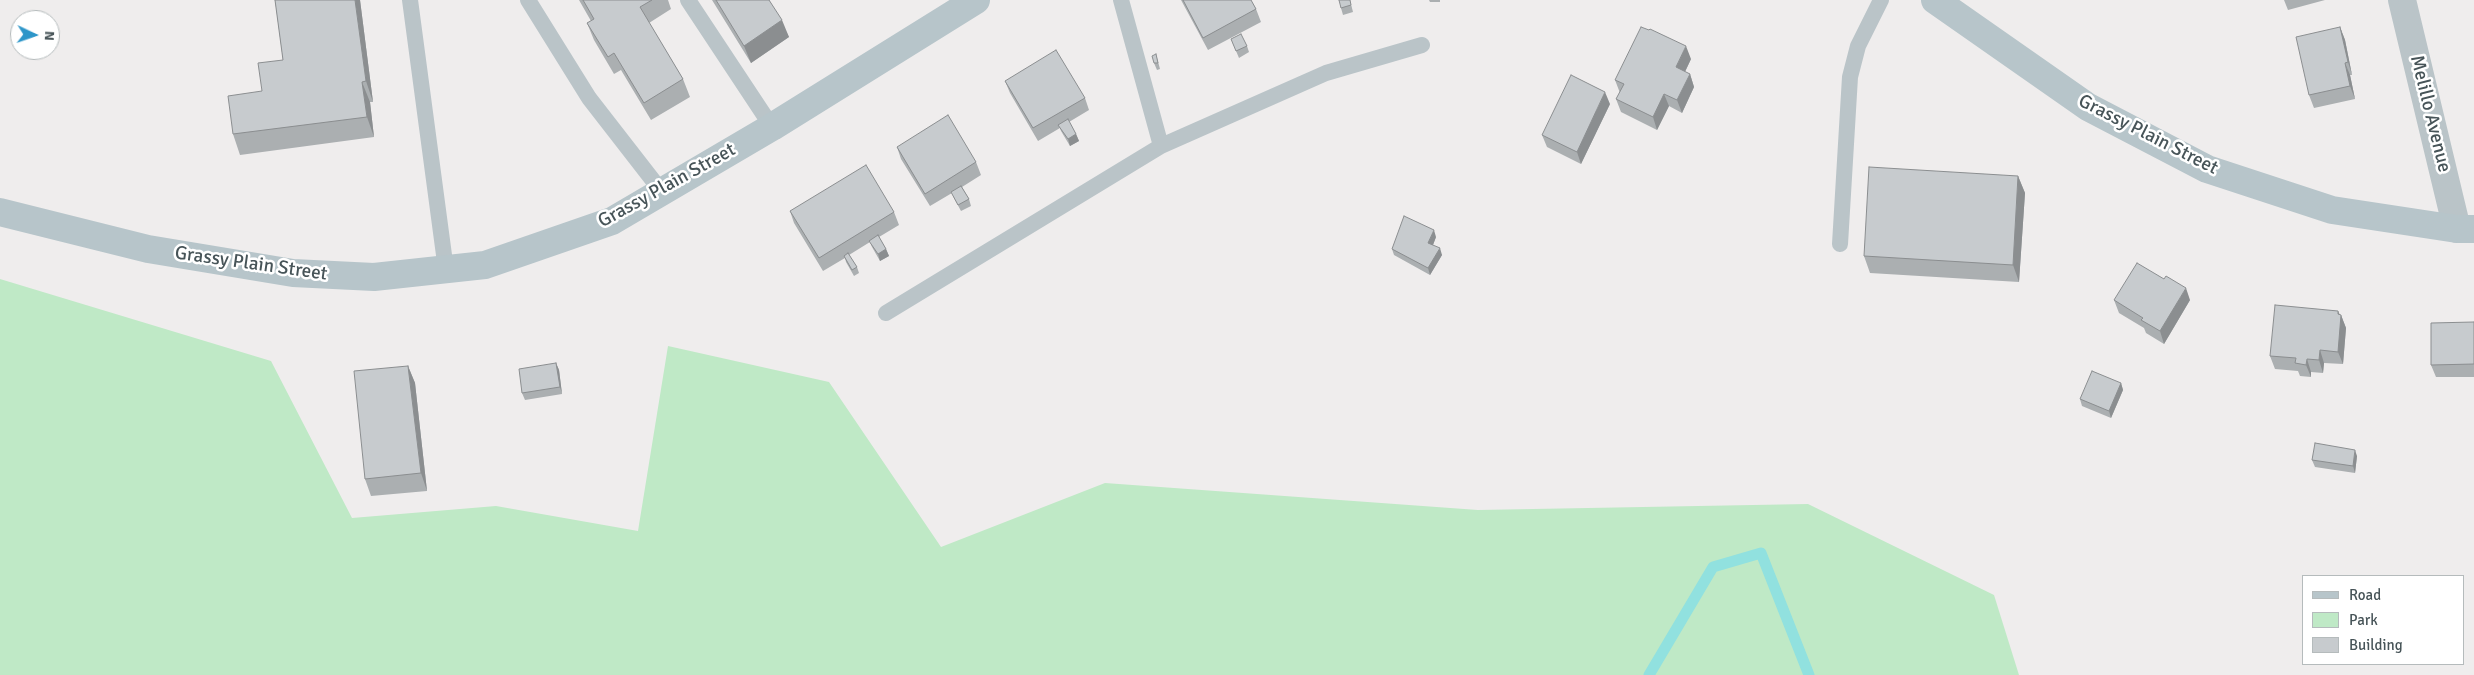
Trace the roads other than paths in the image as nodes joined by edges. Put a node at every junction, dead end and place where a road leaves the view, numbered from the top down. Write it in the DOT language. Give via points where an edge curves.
graph roads {
  1 [pos="410,0"];
  2 [pos="528,0"];
  3 [pos="688,0"];
  4 [pos="976,0"];
  5 [pos="1121,0"];
  6 [pos="1881,0"];
  7 [pos="1935,0"];
  8 [pos="2402,0"];
  9 [pos="1422,46"];
  10 [pos="772,127"];
  11 [pos="1161,146"];
  12 [pos="662,192"];
  13 [pos="0,212"];
  14 [pos="2466,229"];
  15 [pos="1840,244"];
  16 [pos="446,270"];
  17 [pos="886,313"];
  1 -- 16 [label="lane"];
  2 -- 12 [label="lane" via="589,98"];
  3 -- 10 [label="lane"];
  4 -- 10 [label="main road, Grassy Plain Street"];
  5 -- 11 [label="lane"];
  6 -- 15 [label="lane" via="1858,46 1850,77"];
  7 -- 14 [label="main road, Grassy Plain Street" via="2088,107 2206,169 2332,210"];
  8 -- 14 [label="street, Melillo Avenue"];
  9 -- 11 [label="lane" via="1326,74"];
  10 -- 12 [label="main road, Grassy Plain Street"];
  11 -- 17 [label="lane"];
  12 -- 16 [label="main road, Grassy Plain Street" via="612,221 486,265"];
  13 -- 16 [label="main road, Grassy Plain Street" via="148,250 293,273 374,277"];
}
